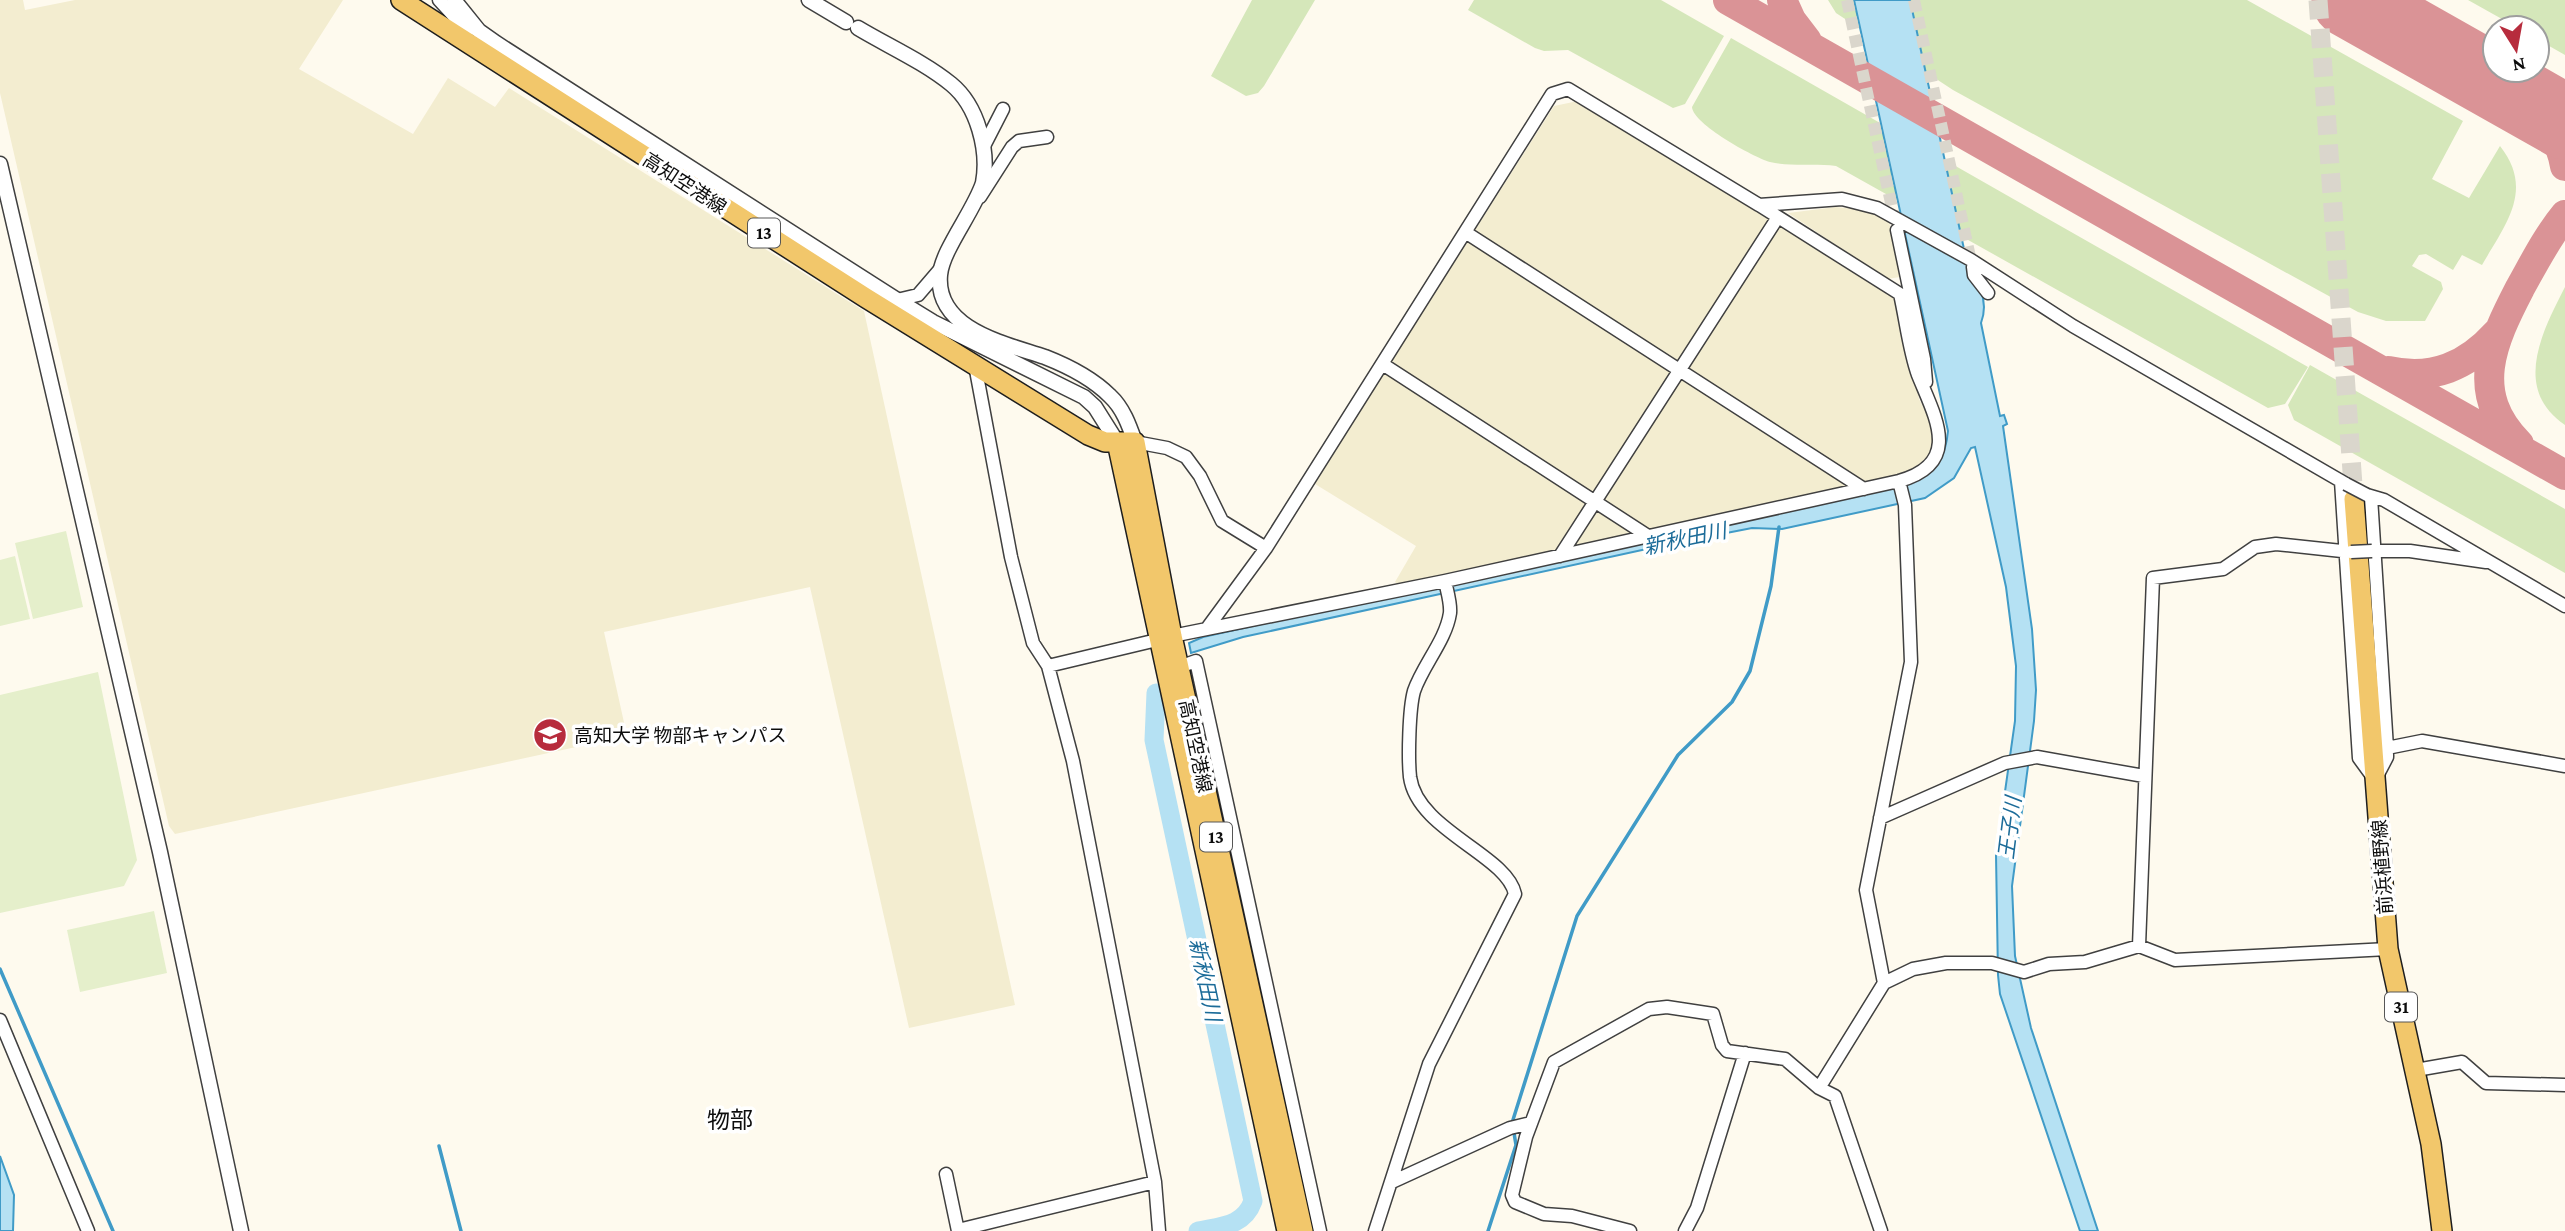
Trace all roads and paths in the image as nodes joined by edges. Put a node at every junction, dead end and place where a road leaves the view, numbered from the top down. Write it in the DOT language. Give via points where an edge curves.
graph roads {
  1 [pos="401,0"];
  2 [pos="439,0"];
  3 [pos="454,0"];
  4 [pos="810,0"];
  5 [pos="479,32"];
  6 [pos="1003,109"];
  7 [pos="1047,136"];
  8 [pos="984,146"];
  9 [pos="0,164"];
  10 [pos="978,200"];
  11 [pos="1759,205"];
  12 [pos="1778,217"];
  13 [pos="1897,230"];
  14 [pos="1465,232"];
  15 [pos="942,267"];
  16 [pos="1973,267"];
  17 [pos="1987,293"];
  18 [pos="897,300"];
  19 [pos="974,362"];
  20 [pos="1384,365"];
  21 [pos="1679,369"];
  22 [pos="1927,393"];
  23 [pos="1126,442"];
  24 [pos="1900,482"];
  25 [pos="1864,489"];
  26 [pos="2356,491"];
  27 [pos="1596,501"];
  28 [pos="1647,536"];
  29 [pos="1266,548"];
  30 [pos="2374,551"];
  31 [pos="2349,552"];
  32 [pos="1560,556"];
  33 [pos="2493,564"];
  34 [pos="1446,586"];
  35 [pos="2565,606"];
  36 [pos="1208,627"];
  37 [pos="1165,638"];
  38 [pos="1048,666"];
  39 [pos="1179,667"];
  40 [pos="2388,748"];
  41 [pos="2565,766"];
  42 [pos="2144,776"];
  43 [pos="2375,780"];
  44 [pos="1880,818"];
  45 [pos="2138,946"];
  46 [pos="2388,949"];
  47 [pos="1884,983"];
  48 [pos="0,1020"];
  49 [pos="1745,1053"];
  50 [pos="2416,1070"];
  51 [pos="2565,1084"];
  52 [pos="1819,1088"];
  53 [pos="1531,1123"];
  54 [pos="946,1174"];
  55 [pos="1155,1181"];
  56 [pos="1392,1182"];
  57 [pos="958,1230"];
  58 [pos="88,1231"];
  59 [pos="241,1231"];
  60 [pos="1159,1231"];
  61 [pos="1287,1231"];
  62 [pos="1303,1231"];
  63 [pos="1320,1231"];
  64 [pos="1376,1231"];
  65 [pos="1630,1231"];
  66 [pos="1685,1231"];
  67 [pos="1881,1231"];
  68 [pos="2442,1231"];
  1 -- 19 [label="main road, 高知空港線 / 13" via="854,291"];
  2 -- 5 [label="street" via="461,24"];
  3 -- 5 [label="street"];
  4 -- 8 [label="street" via="952,84 973,116"];
  5 -- 18 [label="street"];
  6 -- 8 [label="street"];
  7 -- 10 [label="street" via="1019,141 1012,147"];
  8 -- 10 [label="street" via="986,168"];
  9 -- 59 [label="street" via="160,852"];
  10 -- 15 [label="street"];
  11 -- 12 [label="street"];
  11 -- 14 [label="street" via="1568,89 1552,94"];
  11 -- 26 [label="street" via="1842,199 1877,208"];
  12 -- 21 [label="street"];
  12 -- 22 [label="street" via="1900,294"];
  13 -- 22 [label="street"];
  14 -- 20 [label="street"];
  14 -- 21 [label="street"];
  15 -- 18 [label="street" via="918,295"];
  15 -- 23 [label="street" via="944,301 957,319 994,340 1072,369 1097,385 1120,409"];
  16 -- 17 [label="street"];
  18 -- 23 [label="street" via="1084,397"];
  19 -- 23 [label="main road, 高知空港線 / 13" via="1097,440"];
  19 -- 38 [label="street" via="1011,557 1033,643"];
  20 -- 27 [label="street"];
  20 -- 29 [label="street"];
  21 -- 25 [label="street"];
  21 -- 27 [label="street"];
  22 -- 24 [label="street" via="1939,431 1938,452 1927,468"];
  23 -- 29 [label="street" via="1167,448 1186,457 1222,521"];
  23 -- 37 [label="main road, 高知空港線 / 13"];
  24 -- 25 [label="street"];
  24 -- 44 [label="street" via="1905,505 1911,662"];
  25 -- 28 [label="street"];
  26 -- 30 [label="street"];
  26 -- 31 [label="street"];
  26 -- 33 [label="street" via="2384,500"];
  26 -- 43 [label="main road, 前浜植野線 / 31"];
  27 -- 28 [label="street"];
  27 -- 32 [label="street"];
  28 -- 32 [label="street"];
  29 -- 36 [label="street"];
  30 -- 31 [label="street, bridge"];
  30 -- 33 [label="street" via="2410,551"];
  30 -- 40 [label="street"];
  31 -- 42 [label="street" via="2276,544 2255,547 2223,569 2153,578"];
  31 -- 43 [label="street" via="2359,758"];
  32 -- 34 [label="street"];
  33 -- 35 [label="street"];
  34 -- 36 [label="street"];
  34 -- 56 [label="street" via="1450,615 1414,692 1410,778 1420,803 1455,837 1495,865 1514,886 1515,894 1429,1064"];
  36 -- 37 [label="street"];
  37 -- 38 [label="street"];
  37 -- 39 [label="main road, 高知空港線 / 13"];
  37 -- 61 [label="main road, 高知空港線 / 13"];
  38 -- 55 [label="street" via="1073,761"];
  39 -- 62 [label="main road, 高知空港線 / 13"];
  39 -- 63 [label="street" via="1196,662"];
  40 -- 41 [label="street" via="2422,741"];
  40 -- 43 [label="street"];
  42 -- 44 [label="street" via="2037,757 2005,763"];
  42 -- 45 [label="street"];
  43 -- 46 [label="main road, 前浜植野線 / 31"];
  44 -- 47 [label="street" via="1866,899"];
  45 -- 46 [label="street" via="2175,960"];
  45 -- 47 [label="street" via="2085,962 2049,964 2024,972 1992,962 1946,962 1913,969"];
  46 -- 50 [label="main road, 前浜植野線 / 31"];
  47 -- 52 [label="street"];
  48 -- 58 [label="street"];
  49 -- 52 [label="street" via="1785,1059"];
  49 -- 53 [label="street" via="1724,1048 1713,1014 1649,1009 1554,1062"];
  49 -- 66 [label="street" via="1697,1208"];
  50 -- 51 [label="street" via="2462,1062 2486,1083"];
  50 -- 68 [label="main road, 前浜植野線 / 31"];
  52 -- 67 [label="street" via="1835,1096"];
  53 -- 56 [label="street" via="1510,1128"];
  53 -- 65 [label="street" via="1512,1195 1515,1202 1544,1214 1584,1218"];
  54 -- 57 [label="street"];
  55 -- 57 [label="street"];
  55 -- 60 [label="street"];
  56 -- 64 [label="street"];
}
